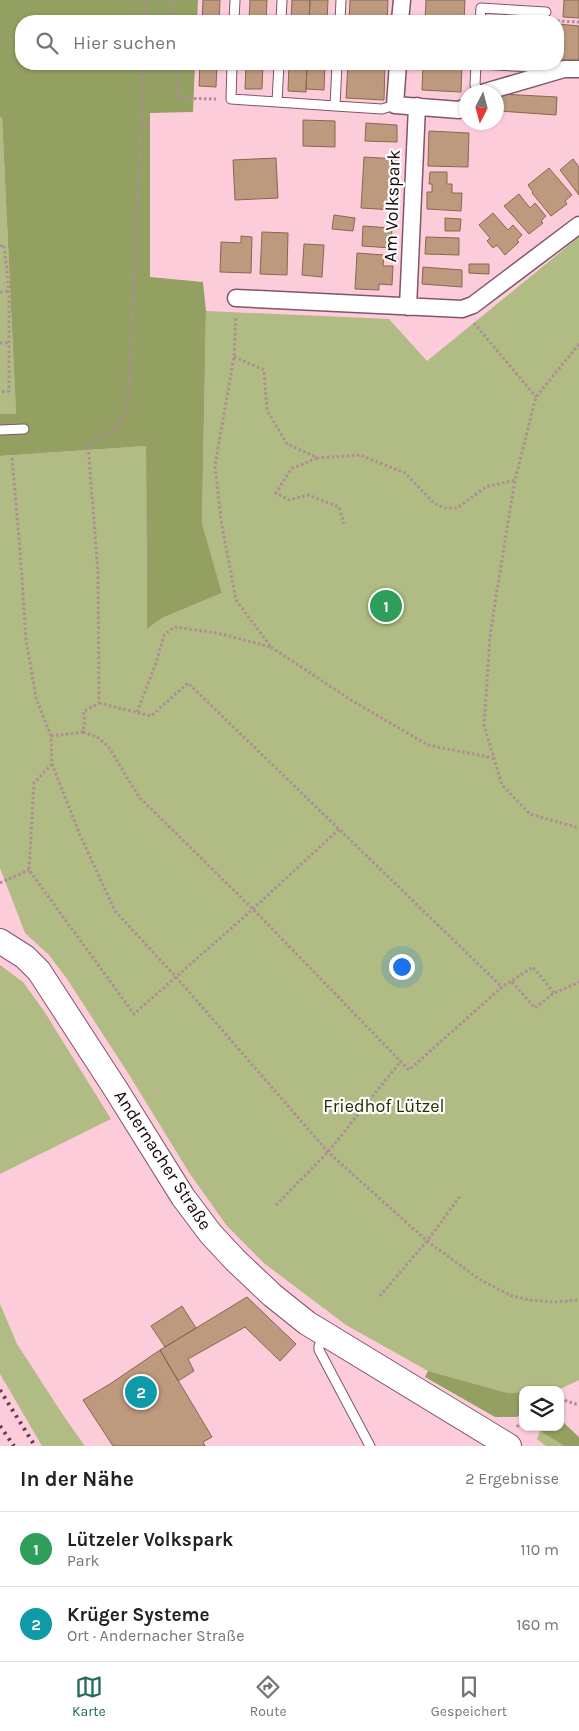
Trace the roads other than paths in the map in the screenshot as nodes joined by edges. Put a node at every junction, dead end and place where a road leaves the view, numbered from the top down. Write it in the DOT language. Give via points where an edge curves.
graph roads {
  1 [pos="235,0"];
  2 [pos="282,0"];
  3 [pos="341,0"];
  4 [pos="402,0"];
  5 [pos="546,12"];
  6 [pos="234,15"];
  7 [pos="281,15"];
  8 [pos="340,15"];
  9 [pos="401,15"];
  10 [pos="480,15"];
  11 [pos="571,69"];
  12 [pos="232,70"];
  13 [pos="279,70"];
  14 [pos="337,70"];
  15 [pos="398,70"];
  16 [pos="476,70"];
  17 [pos="475,85"];
  18 [pos="504,87"];
  19 [pos="277,102"];
  20 [pos="395,105"];
  21 [pos="335,106"];
  22 [pos="417,106"];
  23 [pos="459,110"];
  24 [pos="579,225"];
  25 [pos="236,298"];
  26 [pos="408,307"];
  27 [pos="24,429"];
  28 [pos="0,430"];
  29 [pos="0,941"];
  30 [pos="324,1334"];
  31 [pos="370,1446"];
  32 [pos="509,1446"];
  1 -- 6 [label="lane"];
  2 -- 7 [label="lane"];
  3 -- 8 [label="lane"];
  4 -- 9 [label="street"];
  5 -- 10 [label="lane" via="481,8"];
  11 -- 18 [label="street"];
  12 -- 19 [label="lane" via="231,99"];
  13 -- 19 [label="lane"];
  14 -- 21 [label="lane"];
  15 -- 20 [label="street"];
  16 -- 17 [label="lane"];
  19 -- 21 [label="lane"];
  20 -- 21 [label="lane" via="382,109"];
  20 -- 22 [label="street"];
  22 -- 23 [label="street"];
  22 -- 26 [label="street, Am Volkspark"];
  24 -- 26 [label="street" via="473,305 462,309"];
  25 -- 26 [label="street"];
  27 -- 28 [label="lane"];
  29 -- 30 [label="main road, Andernacher Straße" via="25,957 39,971 183,1197 215,1239 272,1295"];
  30 -- 31 [label="lane" via="319,1350"];
  30 -- 32 [label="main road, Andernacher Straße"];
}
